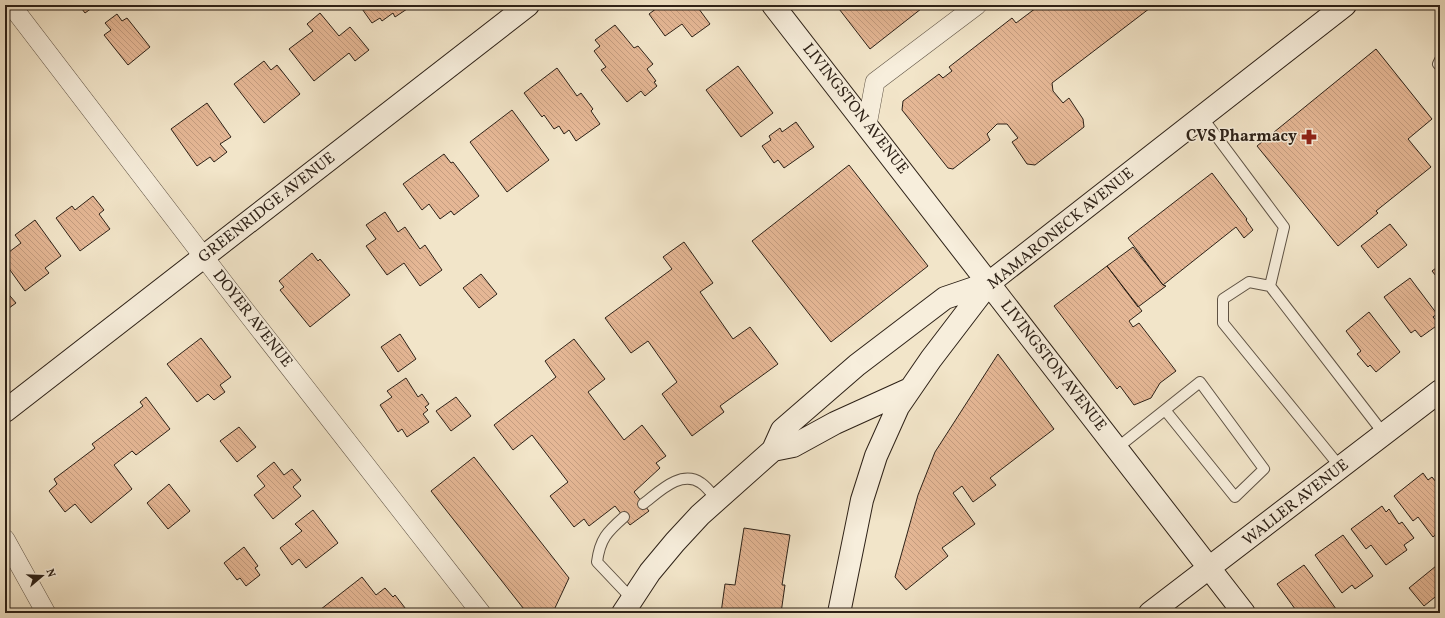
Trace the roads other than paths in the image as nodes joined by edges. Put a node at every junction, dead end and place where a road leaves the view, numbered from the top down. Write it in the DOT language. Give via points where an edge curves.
graph roads {
  1 [pos="11,5"];
  2 [pos="528,5"];
  3 [pos="773,5"];
  4 [pos="977,5"];
  5 [pos="1345,5"];
  6 [pos="1440,60"];
  7 [pos="1440,66"];
  8 [pos="1202,117"];
  9 [pos="867,125"];
  10 [pos="204,257"];
  11 [pos="989,283"];
  12 [pos="1270,286"];
  13 [pos="911,388"];
  14 [pos="1440,391"];
  15 [pos="1165,410"];
  16 [pos="5,411"];
  17 [pos="1384,434"];
  18 [pos="1117,448"];
  19 [pos="773,450"];
  20 [pos="1341,468"];
  21 [pos="717,500"];
  22 [pos="643,504"];
  23 [pos="624,518"];
  24 [pos="5,539"];
  25 [pos="1210,569"];
  26 [pos="627,606"];
  27 [pos="46,613"];
  28 [pos="481,613"];
  29 [pos="839,613"];
  30 [pos="1150,613"];
  31 [pos="1244,613"];
  1 -- 10 [label="street, DOYER AVENUE"];
  2 -- 10 [label="street, GREENRIDGE AVENUE"];
  3 -- 9 [label="street, LIVINGSTON AVENUE"];
  4 -- 9 [label="street" via="875,82"];
  5 -- 8 [label="street, MAMARONECK AVENUE"];
  6 -- 7 [label="lane"];
  8 -- 11 [label="street, MAMARONECK AVENUE"];
  8 -- 12 [label="lane" via="1284,227"];
  9 -- 11 [label="street, LIVINGSTON AVENUE"];
  10 -- 16 [label="street, GREENRIDGE AVENUE"];
  10 -- 28 [label="street, DOYER AVENUE"];
  11 -- 13 [label="street, MAMARONECK AVENUE" via="930,359"];
  11 -- 18 [label="street, LIVINGSTON AVENUE"];
  11 -- 19 [label="street" via="945,298 857,365 782,430"];
  12 -- 17 [label="lane"];
  12 -- 20 [label="lane" via="1249,282 1223,299 1223,323"];
  13 -- 19 [label="street" via="835,423 793,446"];
  13 -- 29 [label="street, MAMARONECK AVENUE" via="898,407 874,463 862,500"];
  14 -- 17 [label="street, WALLER AVENUE"];
  15 -- 15 [label="lane" via="1235,497 1264,469 1200,382"];
  15 -- 18 [label="lane"];
  17 -- 20 [label="street, WALLER AVENUE"];
  18 -- 25 [label="street, LIVINGSTON AVENUE"];
  19 -- 21 [label="street"];
  20 -- 25 [label="street, WALLER AVENUE"];
  21 -- 22 [label="lane" via="701,483 689,478 673,482"];
  21 -- 26 [label="street" via="675,542"];
  23 -- 26 [label="lane" via="606,534 598,549 597,562"];
  24 -- 27 [label="street"];
  25 -- 30 [label="street, WALLER AVENUE"];
  25 -- 31 [label="street, LIVINGSTON AVENUE"];
}
